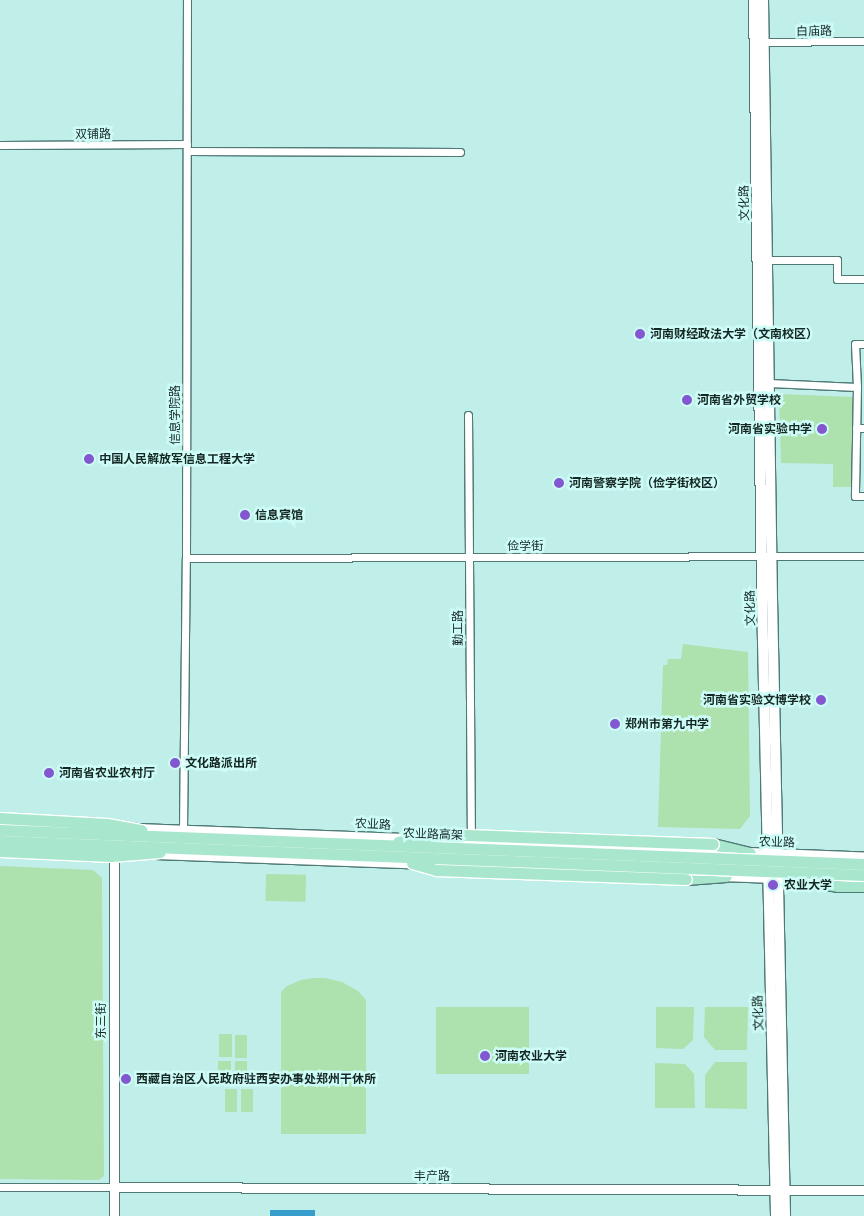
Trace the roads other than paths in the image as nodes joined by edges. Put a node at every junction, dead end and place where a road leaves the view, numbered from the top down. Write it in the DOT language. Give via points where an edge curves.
graph roads {
  1 [pos="187,0"];
  2 [pos="754,0"];
  3 [pos="763,0"];
  4 [pos="864,41"];
  5 [pos="764,42"];
  6 [pos="0,145"];
  7 [pos="187,148"];
  8 [pos="460,152"];
  9 [pos="767,260"];
  10 [pos="864,279"];
  11 [pos="864,344"];
  12 [pos="769,383"];
  13 [pos="857,387"];
  14 [pos="468,415"];
  15 [pos="860,428"];
  16 [pos="864,496"];
  17 [pos="767,556"];
  18 [pos="864,556"];
  19 [pos="186,558"];
  20 [pos="469,558"];
  21 [pos="0,818"];
  22 [pos="0,822"];
  23 [pos="114,827"];
  24 [pos="0,830"];
  25 [pos="183,830"];
  26 [pos="172,837"];
  27 [pos="0,841"];
  28 [pos="471,842"];
  29 [pos="380,846"];
  30 [pos="0,847"];
  31 [pos="180,849"];
  32 [pos="0,851"];
  33 [pos="114,852"];
  34 [pos="750,853"];
  35 [pos="772,854"];
  36 [pos="864,857"];
  37 [pos="396,858"];
  38 [pos="864,864"];
  39 [pos="864,875"];
  40 [pos="726,876"];
  41 [pos="772,878"];
  42 [pos="795,879"];
  43 [pos="864,882"];
  44 [pos="864,886"];
  45 [pos="0,1187"];
  46 [pos="114,1187"];
  47 [pos="780,1190"];
  48 [pos="864,1190"];
  49 [pos="114,1216"];
  50 [pos="776,1216"];
  51 [pos="785,1216"];
  1 -- 7 [label="street, 信息学院路"];
  2 -- 17 [label="main road, 文化路"];
  3 -- 5 [label="main road, 文化路"];
  4 -- 5 [label="street, 白庙路"];
  5 -- 9 [label="main road, 文化路"];
  6 -- 7 [label="street, 双铺路"];
  7 -- 8 [label="street, 双铺路"];
  7 -- 19 [label="street, 信息学院路"];
  9 -- 10 [label="street" via="837,260 837,279"];
  9 -- 12 [label="main road, 文化路"];
  11 -- 13 [label="street" via="856,344"];
  12 -- 13 [label="street"];
  12 -- 17 [label="main road, 文化路"];
  13 -- 15 [label="street"];
  14 -- 20 [label="street, 勤工路"];
  15 -- 16 [label="street" via="854,496"];
  17 -- 18 [label="street, 俭学街"];
  17 -- 20 [label="street, 俭学街"];
  17 -- 35 [label="main road, 文化路"];
  19 -- 20 [label="street, 俭学街"];
  19 -- 25 [label="street, 信息学院路"];
  20 -- 28 [label="street, 勤工路"];
  21 -- 26 [label="highway, bridge" via="107,824"];
  22 -- 23 [label="street, 农业路"];
  23 -- 25 [label="street, 农业路"];
  23 -- 33 [label="street, 东三街"];
  24 -- 26 [label="highway, 农业路高架, bridge"];
  25 -- 28 [label="street, 农业路"];
  26 -- 29 [label="highway, 农业路高架, bridge"];
  27 -- 31 [label="highway, 农业路高架, bridge"];
  28 -- 34 [label="street, 农业路"];
  29 -- 34 [label="highway, bridge" via="439,834 713,844"];
  29 -- 38 [label="highway, 农业路高架, bridge"];
  30 -- 33 [label="street"];
  31 -- 32 [label="highway, bridge" via="134,856"];
  31 -- 37 [label="highway, 农业路高架, bridge"];
  33 -- 40 [label="street"];
  33 -- 46 [label="street, 东三街"];
  34 -- 35 [label="street, 农业路"];
  35 -- 36 [label="street, 农业路"];
  35 -- 41 [label="main road, 文化路"];
  37 -- 39 [label="highway, 农业路高架, bridge"];
  37 -- 40 [label="highway, bridge" via="436,870 686,879"];
  40 -- 41 [label="street"];
  41 -- 42 [label="street"];
  41 -- 47 [label="main road, 文化路"];
  42 -- 43 [label="street"];
  42 -- 44 [label="highway" via="838,886"];
  45 -- 46 [label="street, 丰产路"];
  46 -- 47 [label="street, 丰产路"];
  46 -- 49 [label="street, 东三街"];
  47 -- 48 [label="street, 丰产路"];
  47 -- 50 [label="main road, 文化路"];
  47 -- 51 [label="main road, 文化路"];
}
